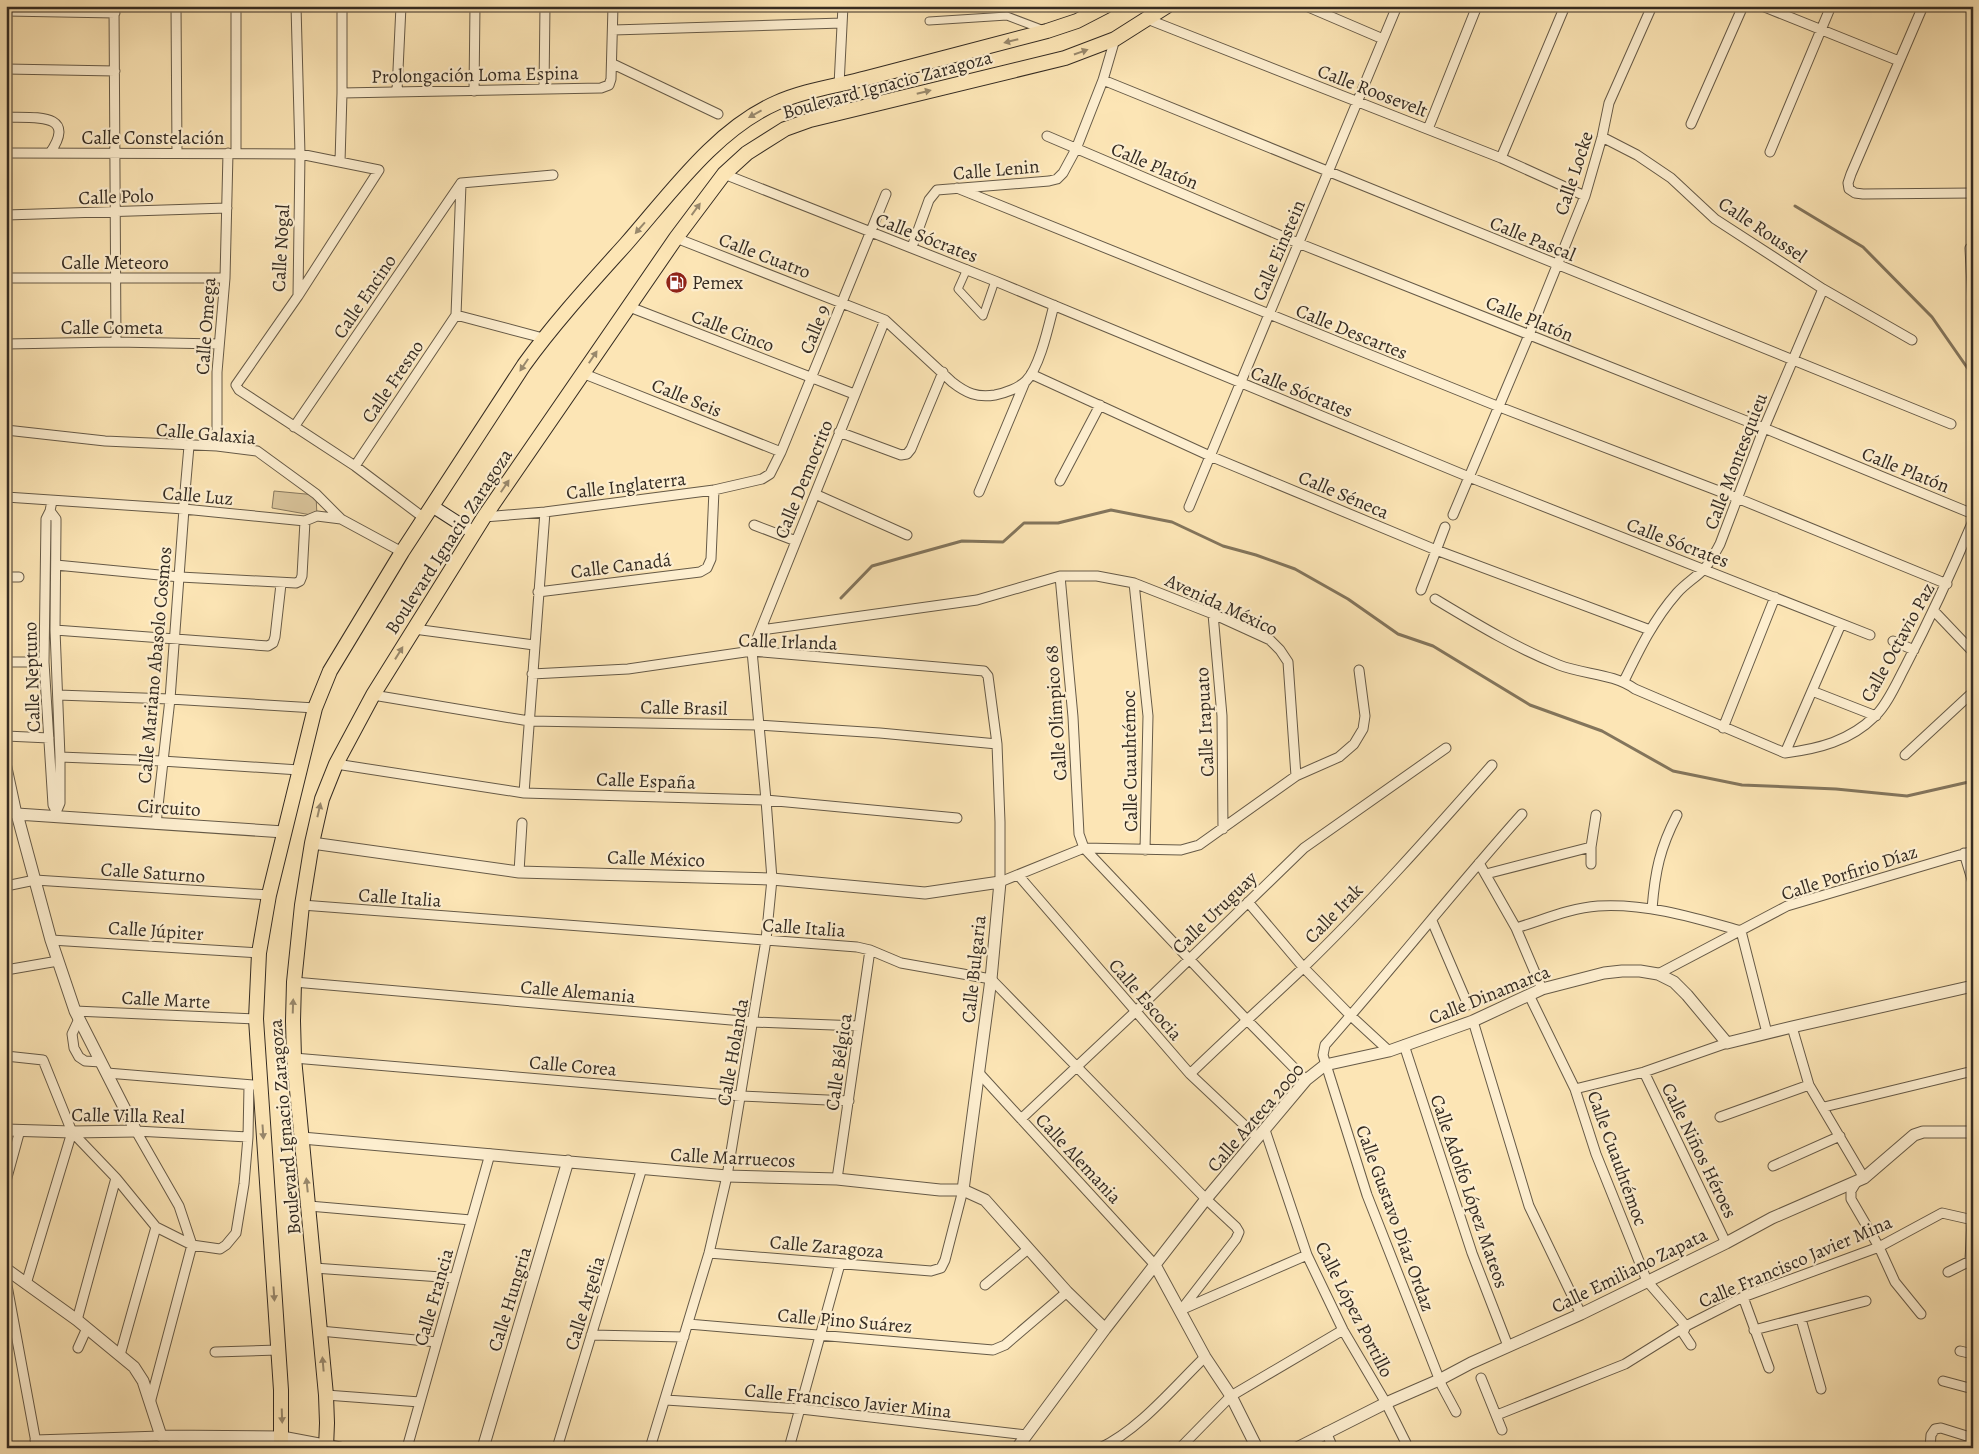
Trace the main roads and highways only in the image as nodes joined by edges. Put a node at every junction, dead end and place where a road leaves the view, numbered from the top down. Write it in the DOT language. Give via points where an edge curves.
graph roads {
  1 [pos="1106,6"];
  2 [pos="1167,6"];
  3 [pos="432,506"];
  4 [pos="474,533"];
  5 [pos="282,1442"];
  6 [pos="331,1447"];
  1 -- 3 [label="main road, Boulevard Ignacio Zaragoza, one-way" via="1077,21 1046,31 804,92 749,117 722,137 543,338"];
  4 -- 2 [label="main road, Boulevard Ignacio Zaragoza, one-way" via="627,306 724,174 747,153 785,129 802,123 1065,58 1115,39"];
  3 -- 4 [label="main road"];
  3 -- 5 [label="main road, Boulevard Ignacio Zaragoza, one-way" via="330,671 315,708 269,895 259,953 254,1085 278,1350"];
  6 -- 4 [label="main road, Boulevard Ignacio Zaragoza, one-way" via="294,1058 294,982 302,906 322,799 336,764 373,694"];
}
